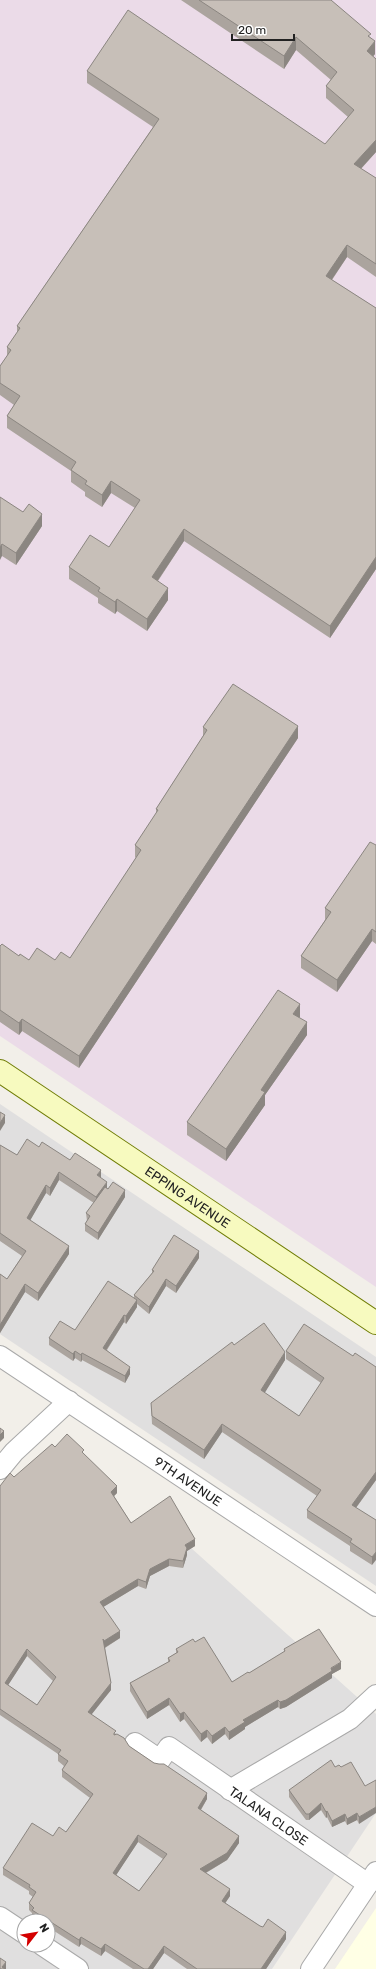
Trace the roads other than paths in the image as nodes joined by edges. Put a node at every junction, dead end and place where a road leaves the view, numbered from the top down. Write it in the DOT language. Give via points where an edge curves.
graph roads {
  1 [pos="0,1071"];
  2 [pos="376,1323"];
  3 [pos="0,1356"];
  4 [pos="69,1401"];
  5 [pos="0,1469"];
  6 [pos="376,1606"];
  7 [pos="376,1695"];
  8 [pos="136,1743"];
  9 [pos="230,1790"];
  10 [pos="372,1878"];
  11 [pos="0,1916"];
  12 [pos="16,1927"];
  13 [pos="54,1953"];
  14 [pos="78,1969"];
  15 [pos="311,1969"];
  1 -- 2 [label="street, EPPING AVENUE"];
  3 -- 4 [label="street, 9TH AVENUE"];
  4 -- 5 [label="street" via="14,1452"];
  4 -- 6 [label="street, 9TH AVENUE"];
  7 -- 9 [label="street" via="350,1719"];
  8 -- 9 [label="street, TALANA CLOSE" via="160,1760 169,1747"];
  9 -- 10 [label="street, TALANA CLOSE"];
  10 -- 15 [label="street"];
  11 -- 12 [label="street"];
  13 -- 14 [label="street"];
}
